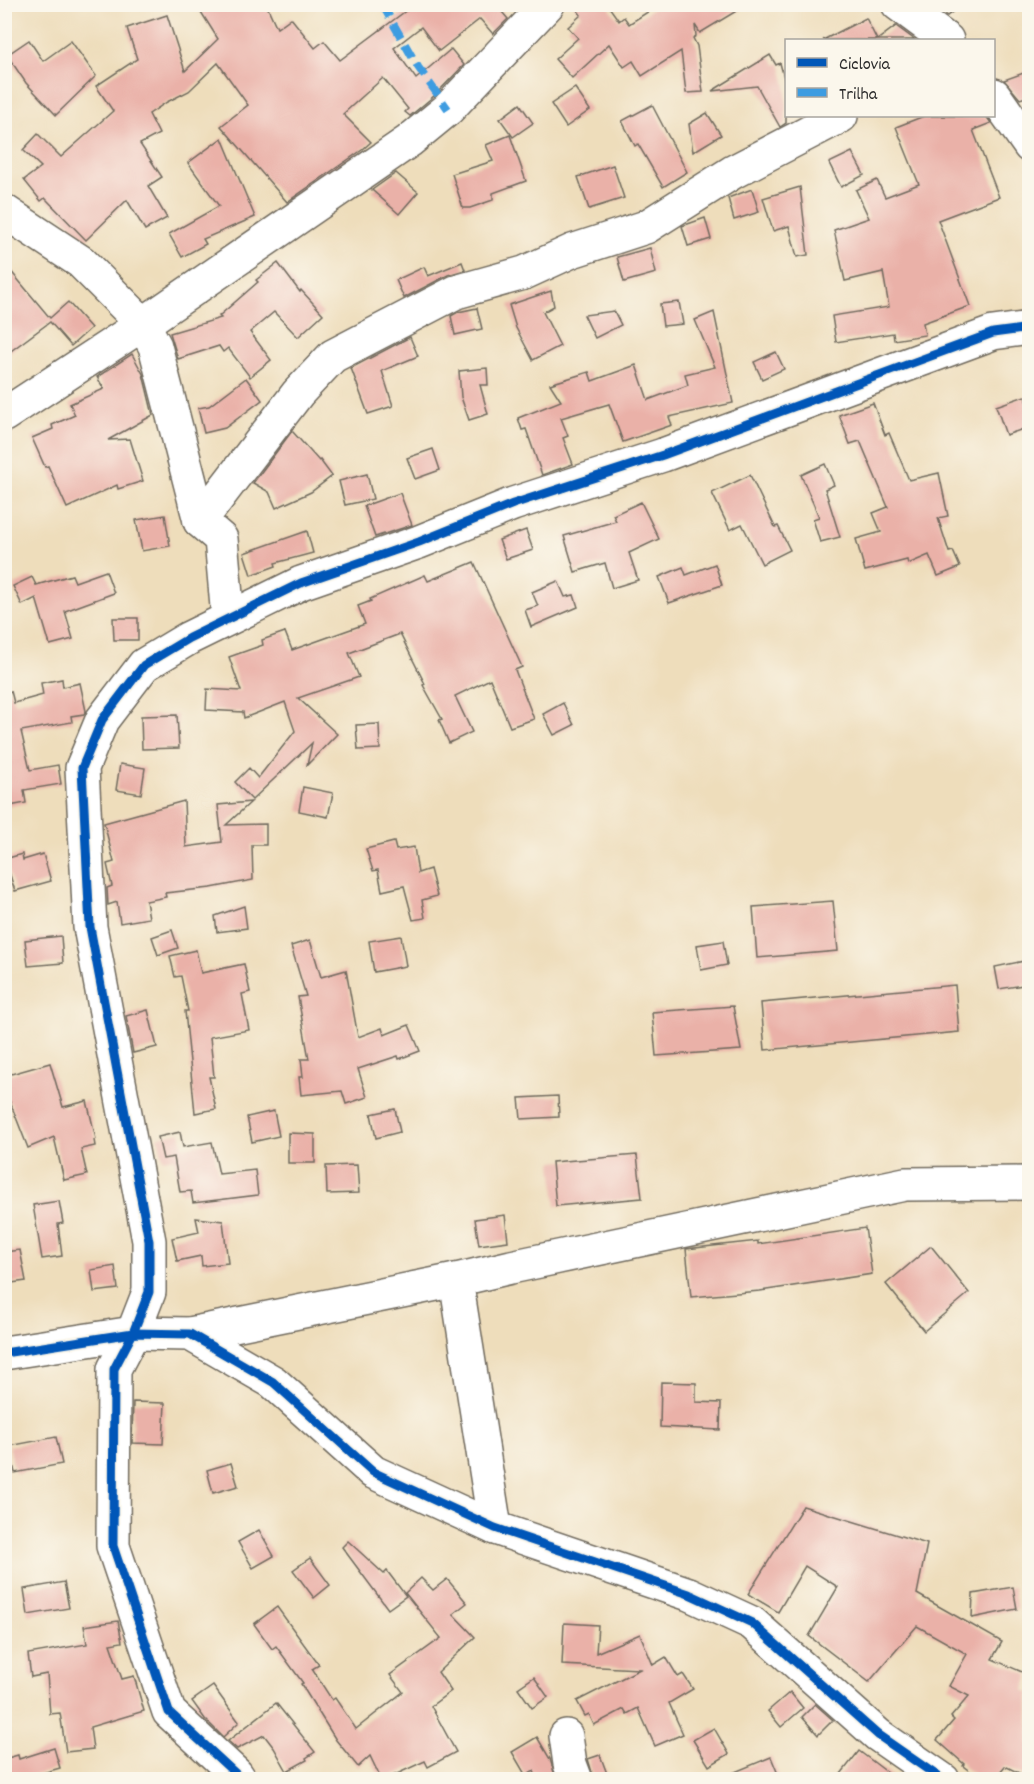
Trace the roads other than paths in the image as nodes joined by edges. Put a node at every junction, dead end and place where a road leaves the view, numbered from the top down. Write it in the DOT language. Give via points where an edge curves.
graph roads {
  1 [pos="548,4"];
  2 [pos="898,4"];
  3 [pos="947,39"];
  4 [pos="995,98"];
  5 [pos="839,117"];
  6 [pos="1029,146"];
  7 [pos="4,211"];
  8 [pos="143,324"];
  9 [pos="1029,328"];
  10 [pos="4,415"];
  11 [pos="200,521"];
  12 [pos="228,618"];
  13 [pos="1029,1183"];
  14 [pos="456,1280"];
  15 [pos="133,1333"];
  16 [pos="190,1334"];
  17 [pos="4,1353"];
  18 [pos="495,1528"];
  19 [pos="566,1736"];
  20 [pos="240,1779"];
  21 [pos="576,1779"];
  22 [pos="943,1779"];
  1 -- 8 [label="street" via="448,109 409,141"];
  2 -- 3 [label="street"];
  4 -- 6 [label="street"];
  5 -- 11 [label="street" via="733,172 646,227 572,251 524,273 456,292 333,356 298,393"];
  7 -- 8 [label="street" via="81,262"];
  8 -- 10 [label="street"];
  8 -- 11 [label="street" via="155,346"];
  9 -- 12 [label="street" via="993,333 663,455 513,504 301,583"];
  11 -- 12 [label="street" via="221,539"];
  12 -- 15 [label="street" via="144,665 102,720 82,768 90,927 149,1241 149,1292"];
  13 -- 14 [label="street" via="905,1184"];
  14 -- 16 [label="street"];
  14 -- 18 [label="street"];
  15 -- 16 [label="street"];
  15 -- 17 [label="street"];
  15 -- 20 [label="street" via="114,1369 113,1546 168,1712"];
  16 -- 18 [label="street" via="273,1382 373,1472"];
  18 -- 22 [label="street" via="688,1594 752,1623 878,1736"];
  19 -- 21 [label="street"];
}
